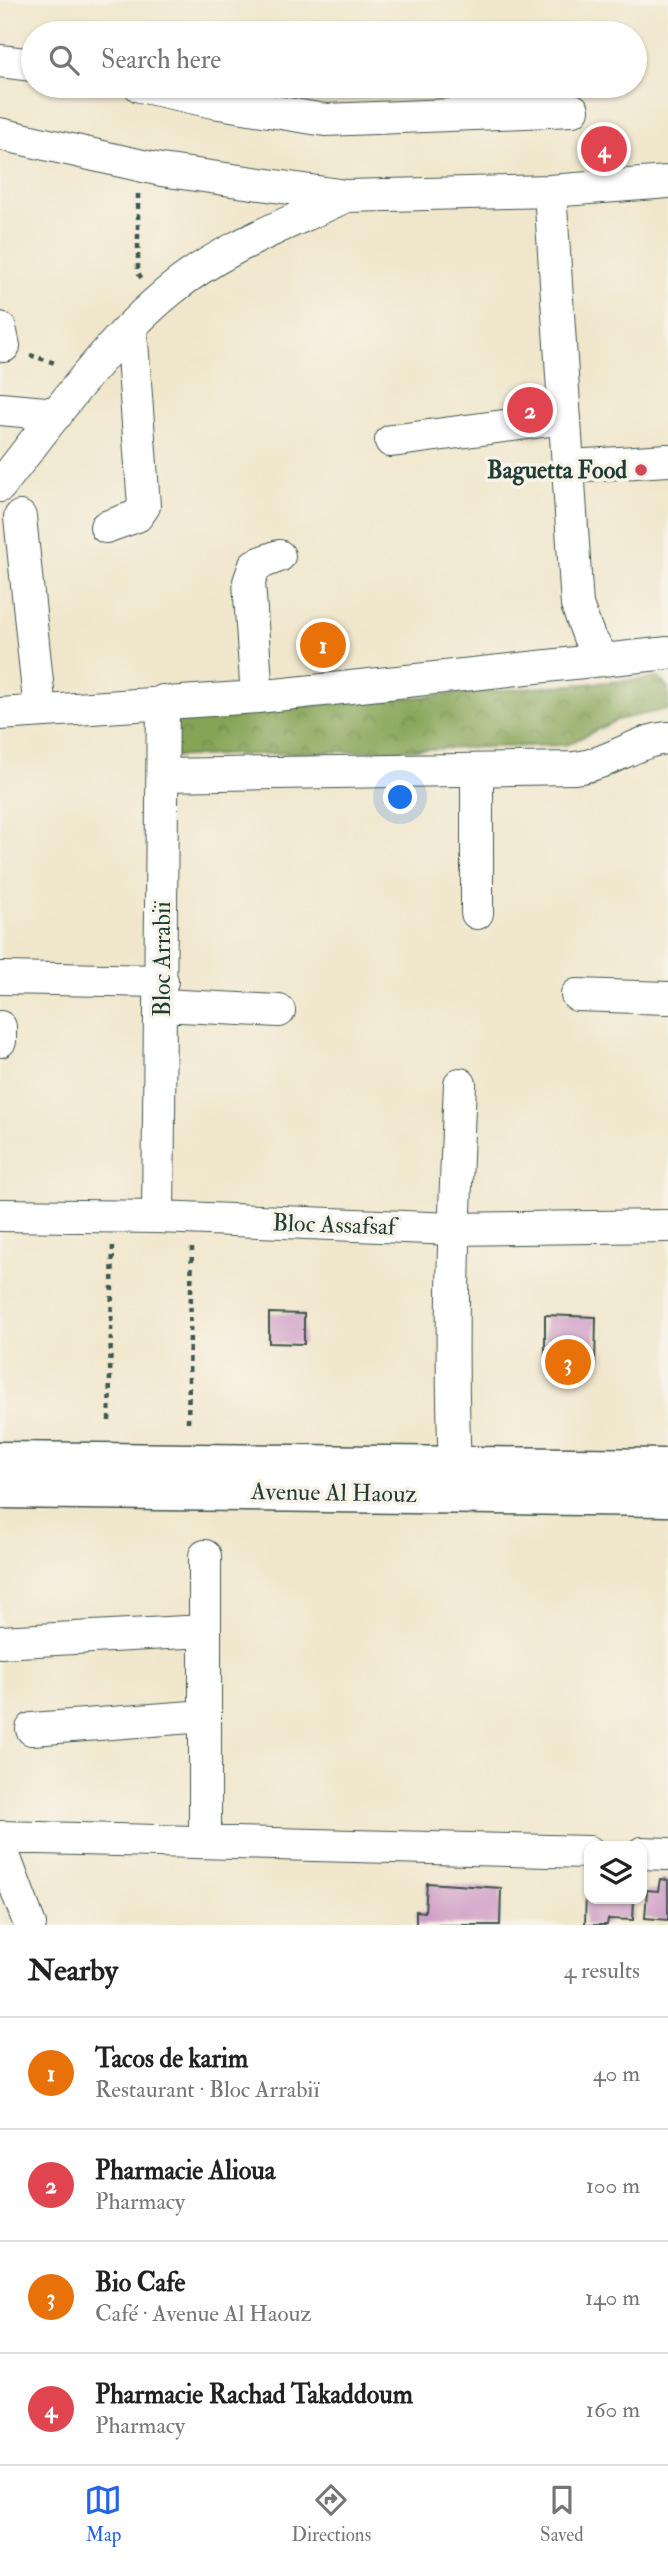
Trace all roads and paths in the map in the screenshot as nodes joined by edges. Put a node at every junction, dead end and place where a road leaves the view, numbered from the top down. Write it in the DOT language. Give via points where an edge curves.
graph roads {
  1 [pos="0,61"];
  2 [pos="21,64"];
  3 [pos="196,98"];
  4 [pos="573,110"];
  5 [pos="0,134"];
  6 [pos="138,165"];
  7 [pos="668,181"];
  8 [pos="550,191"];
  9 [pos="346,196"];
  10 [pos="155,305"];
  11 [pos="131,328"];
  12 [pos="2,337"];
  13 [pos="89,375"];
  14 [pos="0,409"];
  15 [pos="57,414"];
  16 [pos="565,418"];
  17 [pos="391,441"];
  18 [pos="668,460"];
  19 [pos="570,466"];
  20 [pos="0,486"];
  21 [pos="20,517"];
  22 [pos="106,527"];
  23 [pos="279,556"];
  24 [pos="668,653"];
  25 [pos="604,659"];
  26 [pos="257,697"];
  27 [pos="163,701"];
  28 [pos="40,711"];
  29 [pos="0,714"];
  30 [pos="668,738"];
  31 [pos="477,770"];
  32 [pos="163,775"];
  33 [pos="477,913"];
  34 [pos="0,978"];
  35 [pos="162,993"];
  36 [pos="577,995"];
  37 [pos="668,998"];
  38 [pos="279,1011"];
  39 [pos="0,1027"];
  40 [pos="1,1041"];
  41 [pos="460,1084"];
  42 [pos="0,1215"];
  43 [pos="114,1216"];
  44 [pos="158,1217"];
  45 [pos="192,1220"];
  46 [pos="668,1226"];
  47 [pos="453,1229"];
  48 [pos="109,1421"];
  49 [pos="188,1422"];
  50 [pos="0,1461"];
  51 [pos="668,1468"];
  52 [pos="455,1481"];
  53 [pos="0,1489"];
  54 [pos="668,1497"];
  55 [pos="205,1556"];
  56 [pos="204,1631"];
  57 [pos="0,1642"];
  58 [pos="205,1716"];
  59 [pos="32,1729"];
  60 [pos="0,1837"];
  61 [pos="205,1842"];
  62 [pos="0,1845"];
  63 [pos="584,1852"];
  64 [pos="647,1853"];
  65 [pos="668,1854"];
  66 [pos="30,1925"];
  1 -- 2 [label="street"];
  3 -- 4 [label="street" via="326,120"];
  5 -- 6 [label="street"];
  6 -- 9 [label="street"];
  6 -- 10 [label="path" via="138,273"];
  7 -- 8 [label="street"];
  8 -- 9 [label="street"];
  8 -- 16 [label="street"];
  9 -- 10 [label="street" via="206,265"];
  10 -- 11 [label="street"];
  11 -- 13 [label="street"];
  11 -- 22 [label="street" via="144,506 137,516"];
  12 -- 13 [label="path"];
  13 -- 15 [label="street"];
  14 -- 15 [label="street"];
  15 -- 20 [label="street"];
  16 -- 17 [label="street"];
  16 -- 19 [label="street"];
  18 -- 19 [label="street"];
  19 -- 25 [label="street" via="577,605 589,637"];
  21 -- 28 [label="street"];
  23 -- 26 [label="street" via="255,565 249,582"];
  24 -- 25 [label="street"];
  25 -- 26 [label="street"];
  26 -- 27 [label="street"];
  27 -- 28 [label="street"];
  27 -- 32 [label="street, Bloc Arrabiï"];
  28 -- 29 [label="street"];
  30 -- 31 [label="street" via="588,767"];
  31 -- 32 [label="street"];
  31 -- 33 [label="street"];
  32 -- 35 [label="street, Bloc Arrabiï"];
  34 -- 35 [label="street"];
  35 -- 38 [label="street"];
  35 -- 44 [label="street, Bloc Arrabiï"];
  36 -- 37 [label="street"];
  39 -- 40 [label="street"];
  41 -- 47 [label="street"];
  42 -- 43 [label="street, Bloc Assafsaf"];
  43 -- 44 [label="street, Bloc Assafsaf"];
  43 -- 48 [label="path"];
  44 -- 45 [label="street, Bloc Assafsaf"];
  45 -- 47 [label="street, Bloc Assafsaf"];
  45 -- 49 [label="path"];
  46 -- 47 [label="street, Bloc Assafsaf"];
  47 -- 52 [label="street"];
  50 -- 52 [label="main road, Avenue Al Haouz"];
  51 -- 52 [label="main road, Avenue Al Haouz"];
  52 -- 53 [label="main road, Avenue Al Haouz"];
  52 -- 54 [label="main road, Avenue Al Haouz"];
  55 -- 56 [label="street"];
  56 -- 57 [label="street"];
  56 -- 58 [label="street"];
  58 -- 59 [label="street"];
  58 -- 61 [label="street"];
  60 -- 61 [label="street"];
  61 -- 63 [label="street"];
  62 -- 66 [label="street"];
  64 -- 65 [label="street"];
}
